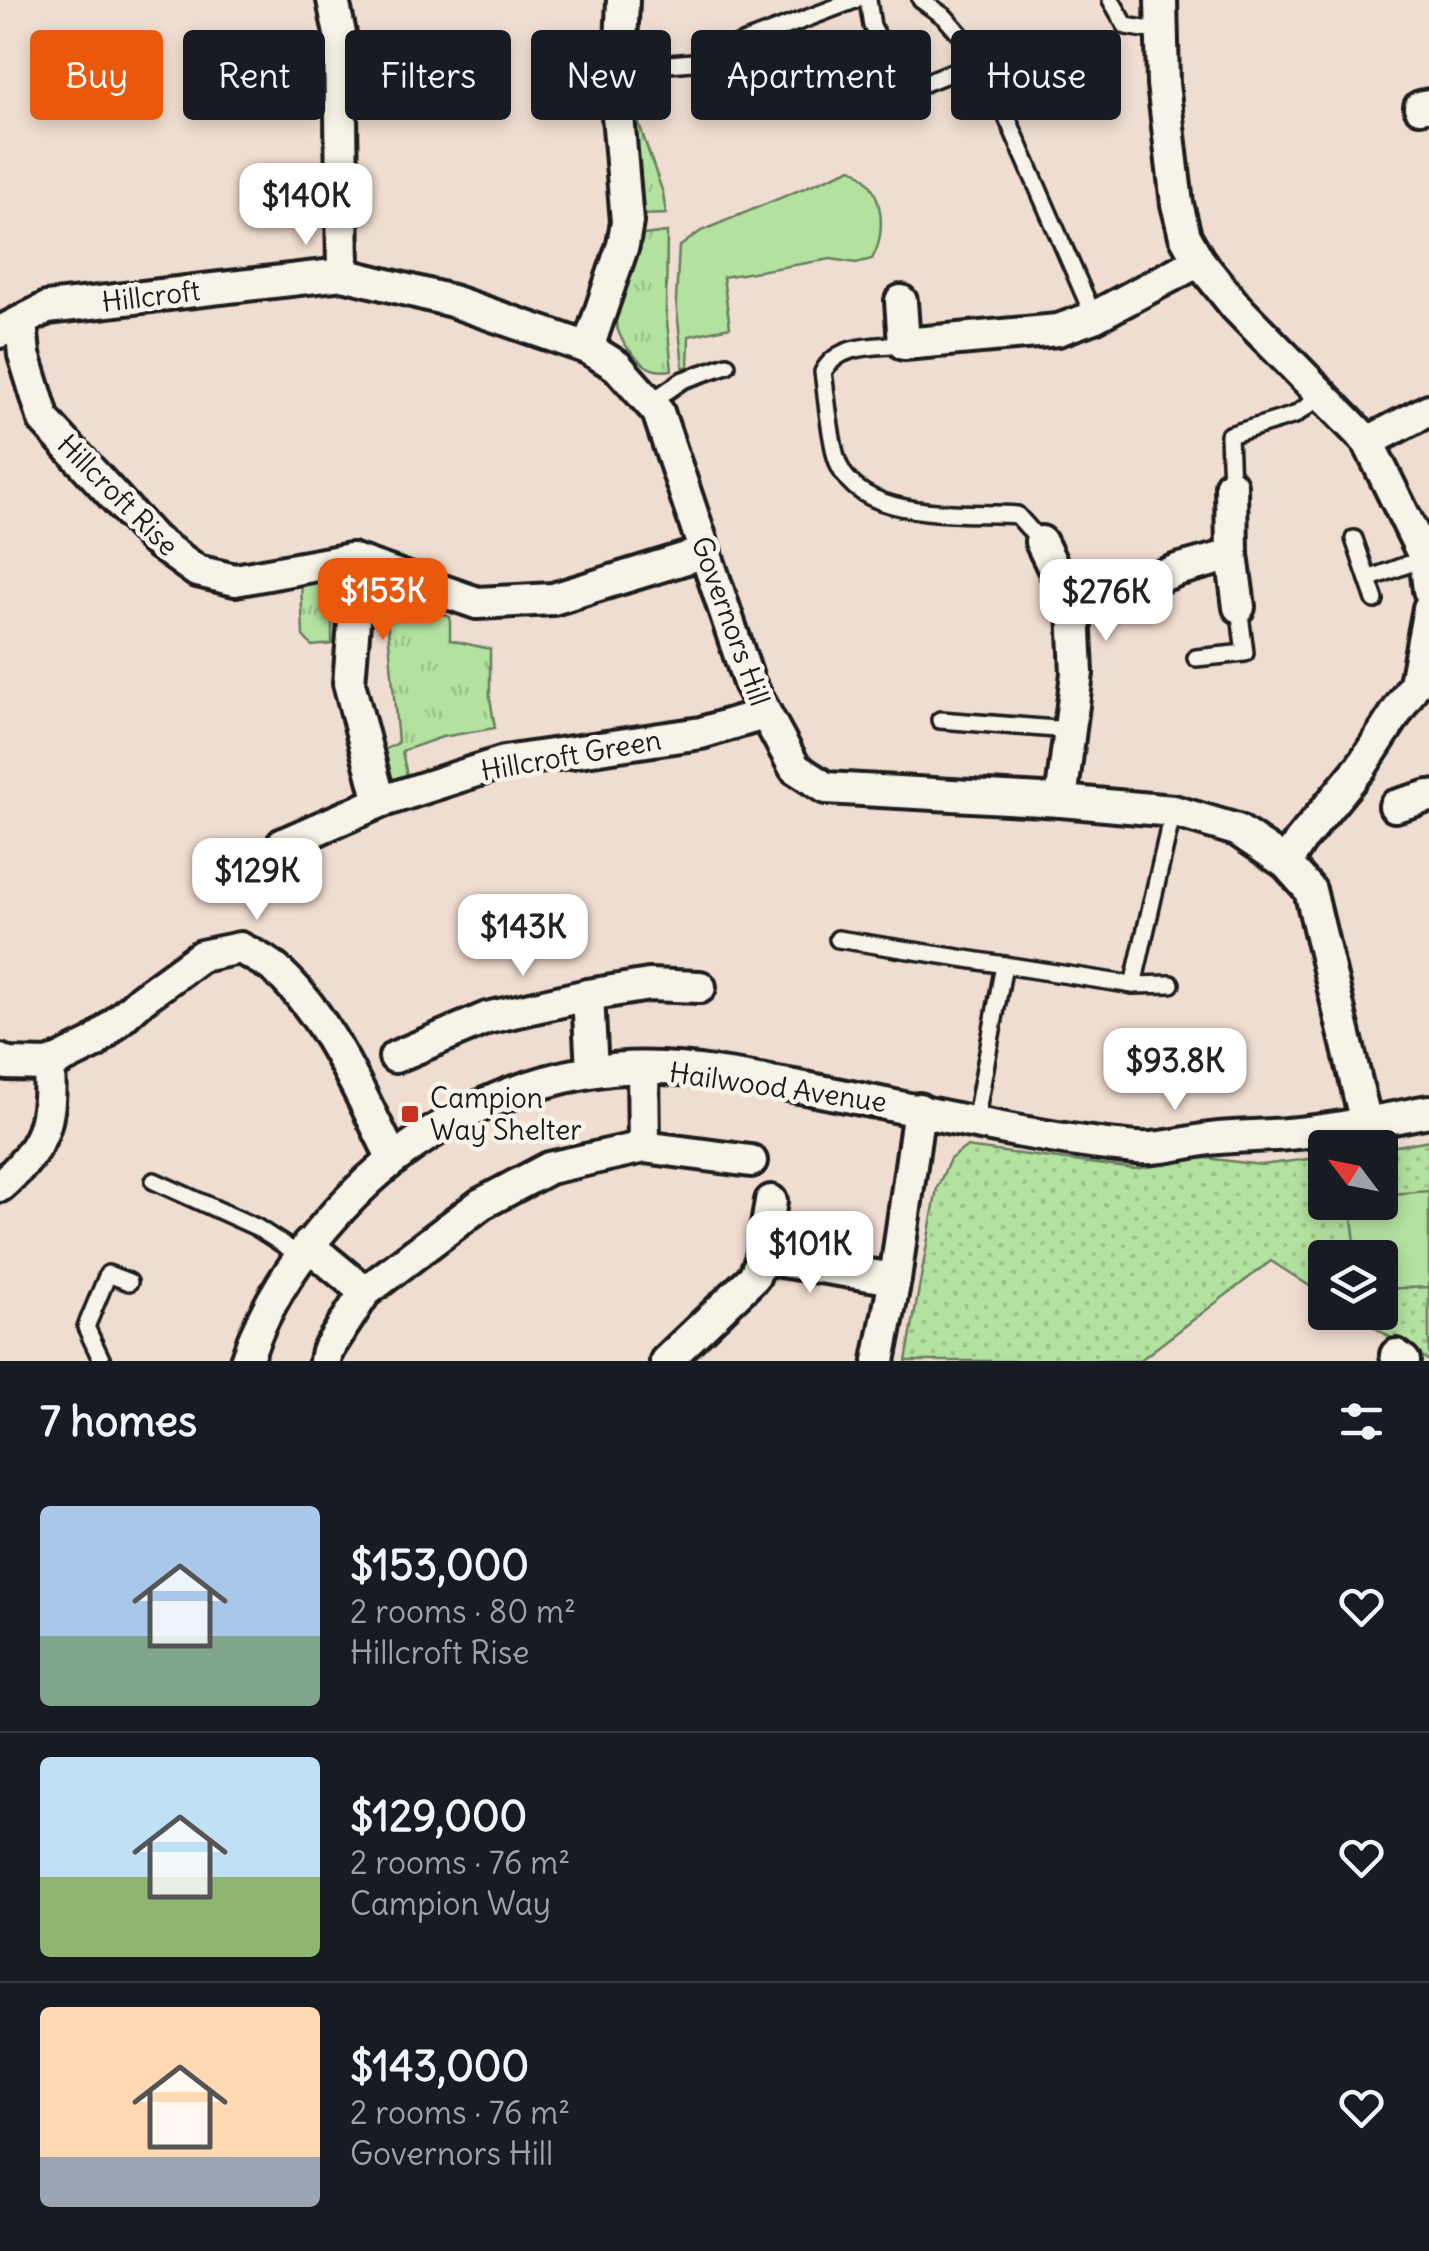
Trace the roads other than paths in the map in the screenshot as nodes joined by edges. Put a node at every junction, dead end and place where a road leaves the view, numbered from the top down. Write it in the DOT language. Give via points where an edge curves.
graph roads {
  1 [pos="334,0"];
  2 [pos="624,0"];
  3 [pos="855,0"];
  4 [pos="868,0"];
  5 [pos="920,0"];
  6 [pos="1111,0"];
  7 [pos="1161,0"];
  8 [pos="622,30"];
  9 [pos="956,30"];
  10 [pos="1162,32"];
  11 [pos="671,64"];
  12 [pos="951,72"];
  13 [pos="618,120"];
  14 [pos="1008,120"];
  15 [pos="1199,261"];
  16 [pos="342,274"];
  17 [pos="901,301"];
  18 [pos="1094,317"];
  19 [pos="11,327"];
  20 [pos="904,344"];
  21 [pos="588,348"];
  22 [pos="727,364"];
  23 [pos="1323,395"];
  24 [pos="650,402"];
  25 [pos="1429,410"];
  26 [pos="1368,442"];
  27 [pos="1231,484"];
  28 [pos="1354,539"];
  29 [pos="1041,542"];
  30 [pos="706,552"];
  31 [pos="1232,556"];
  32 [pos="1425,558"];
  33 [pos="350,559"];
  34 [pos="1368,579"];
  35 [pos="1429,590"];
  36 [pos="1375,600"];
  37 [pos="1239,607"];
  38 [pos="1429,608"];
  39 [pos="1074,610"];
  40 [pos="1196,658"];
  41 [pos="1422,682"];
  42 [pos="764,714"];
  43 [pos="940,720"];
  44 [pos="1070,730"];
  45 [pos="1429,796"];
  46 [pos="1060,800"];
  47 [pos="380,802"];
  48 [pos="1395,806"];
  49 [pos="1173,811"];
  50 [pos="284,844"];
  51 [pos="1286,863"];
  52 [pos="838,939"];
  53 [pos="1004,965"];
  54 [pos="1171,984"];
  55 [pos="1133,985"];
  56 [pos="700,987"];
  57 [pos="588,994"];
  58 [pos="395,1057"];
  59 [pos="0,1060"];
  60 [pos="49,1065"];
  61 [pos="643,1068"];
  62 [pos="592,1071"];
  63 [pos="919,1109"];
  64 [pos="1429,1111"];
  65 [pos="974,1122"];
  66 [pos="1366,1123"];
  67 [pos="644,1147"];
  68 [pos="393,1158"];
  69 [pos="751,1161"];
  70 [pos="154,1181"];
  71 [pos="0,1186"];
  72 [pos="771,1201"];
  73 [pos="304,1250"];
  74 [pos="762,1258"];
  75 [pos="896,1278"];
  76 [pos="130,1282"];
  77 [pos="365,1292"];
  78 [pos="102,1361"];
  79 [pos="246,1361"];
  80 [pos="325,1361"];
  81 [pos="666,1361"];
  82 [pos="880,1361"];
  1 -- 16 [label="street" via="340,34"];
  2 -- 8 [label="street"];
  3 -- 11 [label="lane" via="694,62"];
  4 -- 12 [label="lane" via="872,26 907,90"];
  5 -- 9 [label="lane"];
  6 -- 10 [label="lane" via="1126,26"];
  7 -- 10 [label="street"];
  10 -- 15 [label="street" via="1177,204"];
  13 -- 21 [label="street" via="628,222"];
  14 -- 18 [label="lane"];
  15 -- 18 [label="street"];
  15 -- 23 [label="street"];
  16 -- 19 [label="street, Hillcroft" via="47,308"];
  16 -- 21 [label="street, Hillcroft" via="452,301"];
  17 -- 20 [label="street"];
  18 -- 20 [label="street" via="1058,330"];
  19 -- 33 [label="street, Hillcroft Rise" via="44,420 154,540 197,570 235,580"];
  20 -- 29 [label="lane" via="843,350 823,372 843,473 856,489 900,508 1016,515"];
  21 -- 24 [label="street, Governors Hill" via="617,366"];
  22 -- 24 [label="lane" via="682,380"];
  23 -- 26 [label="street"];
  23 -- 27 [label="lane" via="1295,415 1229,435"];
  24 -- 30 [label="street, Governors Hill"];
  25 -- 26 [label="street"];
  26 -- 32 [label="street"];
  27 -- 31 [label="street"];
  28 -- 34 [label="lane"];
  29 -- 39 [label="street"];
  30 -- 33 [label="street, Hillcroft Rise" via="553,599 477,602"];
  30 -- 42 [label="street, Governors Hill"];
  31 -- 37 [label="street"];
  31 -- 39 [label="street"];
  32 -- 34 [label="lane"];
  32 -- 35 [label="street"];
  33 -- 47 [label="street" via="356,598 350,682"];
  34 -- 36 [label="lane"];
  37 -- 40 [label="lane" via="1245,653"];
  38 -- 41 [label="street"];
  39 -- 44 [label="street" via="1077,673"];
  41 -- 51 [label="street"];
  42 -- 46 [label="street, Governors Hill" via="795,768 826,788"];
  42 -- 47 [label="street, Hillcroft Green" via="700,733 504,762"];
  43 -- 44 [label="lane"];
  44 -- 46 [label="street"];
  45 -- 48 [label="street"];
  46 -- 49 [label="street, Governors Hill"];
  47 -- 50 [label="street, Hillcroft Green"];
  49 -- 51 [label="street, Governors Hill" via="1237,830"];
  49 -- 55 [label="lane"];
  51 -- 66 [label="street, Governors Hill" via="1310,890"];
  52 -- 53 [label="lane"];
  53 -- 55 [label="lane"];
  53 -- 65 [label="lane"];
  54 -- 55 [label="lane"];
  56 -- 57 [label="street" via="649,985"];
  57 -- 58 [label="street" via="486,1018"];
  57 -- 62 [label="street"];
  59 -- 60 [label="street"];
  60 -- 68 [label="street" via="94,1043 201,956 240,948 273,967 305,1002"];
  60 -- 71 [label="street" via="48,1125"];
  61 -- 62 [label="street, Hailwood Avenue"];
  61 -- 63 [label="street, Hailwood Avenue" via="742,1077"];
  61 -- 67 [label="street"];
  62 -- 68 [label="street, Hailwood Avenue" via="459,1116"];
  63 -- 65 [label="street, Hailwood Avenue"];
  63 -- 75 [label="street"];
  64 -- 66 [label="street, Hailwood Avenue"];
  65 -- 66 [label="street, Hailwood Avenue" via="1142,1149"];
  67 -- 69 [label="street"];
  67 -- 77 [label="street" via="549,1168 481,1204"];
  68 -- 73 [label="street, Hailwood Avenue"];
  70 -- 73 [label="lane"];
  72 -- 74 [label="street"];
  73 -- 77 [label="street"];
  73 -- 79 [label="street, Hailwood Avenue"];
  74 -- 75 [label="street"];
  74 -- 81 [label="street" via="754,1277"];
  75 -- 82 [label="street"];
  76 -- 78 [label="lane" via="108,1274 86,1327"];
  77 -- 80 [label="street"];
}
